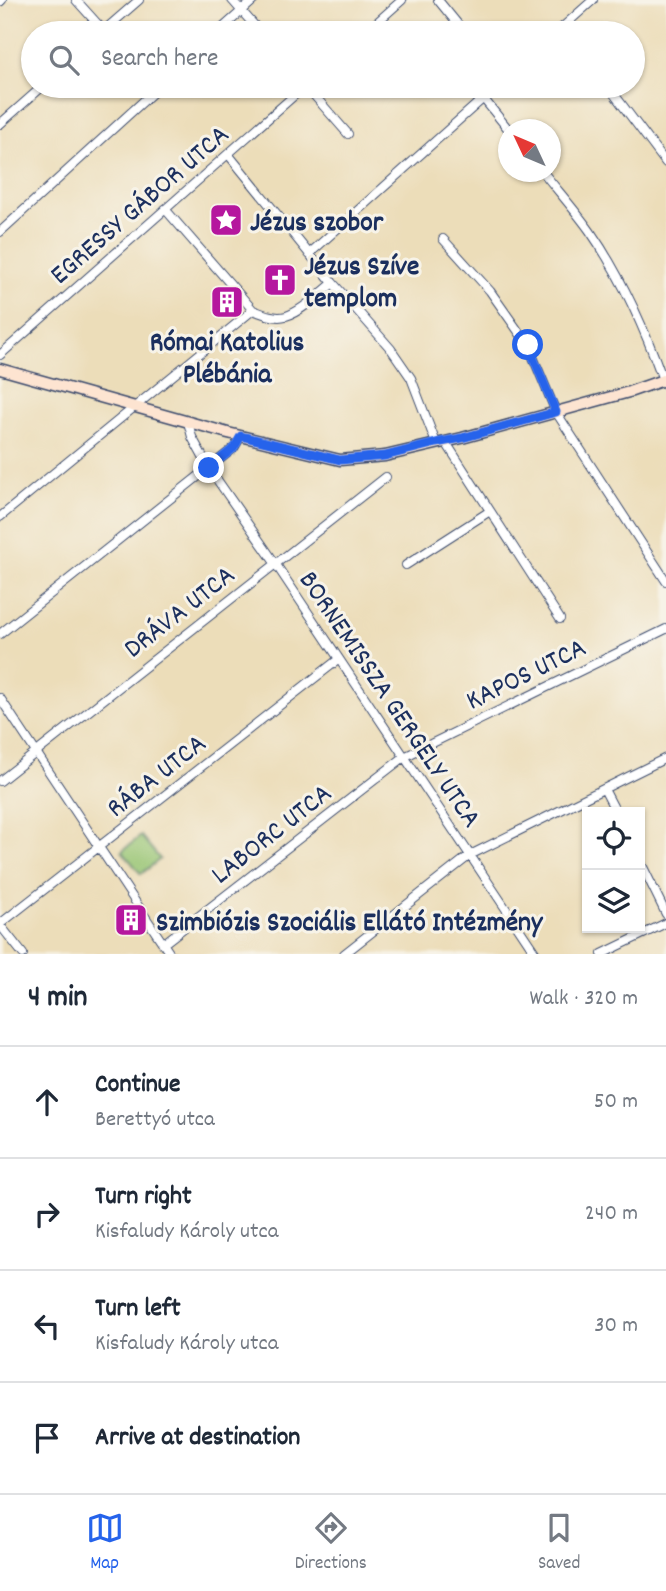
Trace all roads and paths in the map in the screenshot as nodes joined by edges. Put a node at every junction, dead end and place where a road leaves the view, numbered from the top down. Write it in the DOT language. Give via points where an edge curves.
graph roads {
  1 [pos="76,0"];
  2 [pos="138,0"];
  3 [pos="232,0"];
  4 [pos="254,0"];
  5 [pos="402,0"];
  6 [pos="438,0"];
  7 [pos="593,0"];
  8 [pos="242,11"];
  9 [pos="94,21"];
  10 [pos="115,21"];
  11 [pos="231,21"];
  12 [pos="251,21"];
  13 [pos="378,21"];
  14 [pos="455,21"];
  15 [pos="574,21"];
  16 [pos="29,98"];
  17 [pos="147,98"];
  18 [pos="292,98"];
  19 [pos="316,98"];
  20 [pos="484,98"];
  21 [pos="617,98"];
  22 [pos="500,119"];
  23 [pos="0,124"];
  24 [pos="348,134"];
  25 [pos="228,154"];
  26 [pos="666,163"];
  27 [pos="550,182"];
  28 [pos="165,209"];
  29 [pos="0,232"];
  30 [pos="443,239"];
  31 [pos="309,254"];
  32 [pos="333,284"];
  33 [pos="253,310"];
  34 [pos="0,355"];
  35 [pos="0,369"];
  36 [pos="665,382"];
  37 [pos="134,407"];
  38 [pos="556,412"];
  39 [pos="188,422"];
  40 [pos="241,436"];
  41 [pos="440,442"];
  42 [pos="209,468"];
  43 [pos="386,477"];
  44 [pos="490,511"];
  45 [pos="0,517"];
  46 [pos="275,563"];
  47 [pos="406,565"];
  48 [pos="666,581"];
  49 [pos="561,619"];
  50 [pos="666,629"];
  51 [pos="0,634"];
  52 [pos="339,659"];
  53 [pos="0,698"];
  54 [pos="36,752"];
  55 [pos="404,757"];
  56 [pos="666,758"];
  57 [pos="0,781"];
  58 [pos="604,789"];
  59 [pos="613,807"];
  60 [pos="98,847"];
  61 [pos="470,855"];
  62 [pos="644,870"];
  63 [pos="666,914"];
  64 [pos="666,923"];
  65 [pos="0,925"];
  66 [pos="163,944"];
  67 [pos="23,954"];
  68 [pos="170,954"];
  69 [pos="344,954"];
  70 [pos="535,954"];
  71 [pos="602,954"];
  1 -- 9 [label="street"];
  2 -- 10 [label="street"];
  3 -- 8 [label="street"];
  4 -- 8 [label="street"];
  5 -- 13 [label="street"];
  6 -- 14 [label="street"];
  7 -- 15 [label="street"];
  8 -- 11 [label="street"];
  8 -- 12 [label="street"];
  16 -- 23 [label="street"];
  17 -- 29 [label="street"];
  18 -- 25 [label="street, EGRESSY GÁBOR UTCA"];
  19 -- 24 [label="street"];
  20 -- 22 [label="street"];
  20 -- 31 [label="street"];
  21 -- 26 [label="street"];
  25 -- 28 [label="street, EGRESSY GÁBOR UTCA"];
  25 -- 31 [label="street"];
  27 -- 36 [label="street" via="590,230 628,293"];
  28 -- 33 [label="street"];
  28 -- 34 [label="street, EGRESSY GÁBOR UTCA"];
  30 -- 38 [label="street" via="491,291 528,345"];
  31 -- 32 [label="street"];
  32 -- 33 [label="street" via="287,316"];
  32 -- 41 [label="street" via="411,378"];
  33 -- 37 [label="street"];
  35 -- 37 [label="main road"];
  36 -- 38 [label="main road"];
  37 -- 39 [label="main road"];
  37 -- 45 [label="street"];
  38 -- 41 [label="main road"];
  38 -- 48 [label="street"];
  39 -- 40 [label="main road"];
  39 -- 42 [label="street, BORNEMISSZA GERGELY UTCA"];
  40 -- 41 [label="main road" via="340,460 385,456"];
  40 -- 42 [label="street" via="234,448"];
  41 -- 44 [label="street"];
  42 -- 46 [label="street, BORNEMISSZA GERGELY UTCA"];
  42 -- 51 [label="street"];
  43 -- 46 [label="street, DRÁVA UTCA"];
  44 -- 47 [label="street"];
  44 -- 49 [label="street"];
  46 -- 52 [label="street, BORNEMISSZA GERGELY UTCA"];
  46 -- 54 [label="street, DRÁVA UTCA"];
  50 -- 55 [label="street, KAPOS UTCA"];
  52 -- 55 [label="street, BORNEMISSZA GERGELY UTCA"];
  52 -- 60 [label="street, RÁBA UTCA"];
  53 -- 54 [label="street"];
  54 -- 57 [label="street, DRÁVA UTCA"];
  54 -- 60 [label="street"];
  55 -- 61 [label="street, BORNEMISSZA GERGELY UTCA"];
  55 -- 66 [label="street, LABORC UTCA"];
  56 -- 58 [label="street"];
  58 -- 59 [label="street"];
  58 -- 61 [label="street"];
  60 -- 65 [label="street, RÁBA UTCA"];
  60 -- 66 [label="street"];
  61 -- 69 [label="street"];
  61 -- 70 [label="street, BORNEMISSZA GERGELY UTCA"];
  62 -- 63 [label="street"];
  64 -- 71 [label="street"];
  65 -- 67 [label="street"];
  66 -- 68 [label="street"];
}
